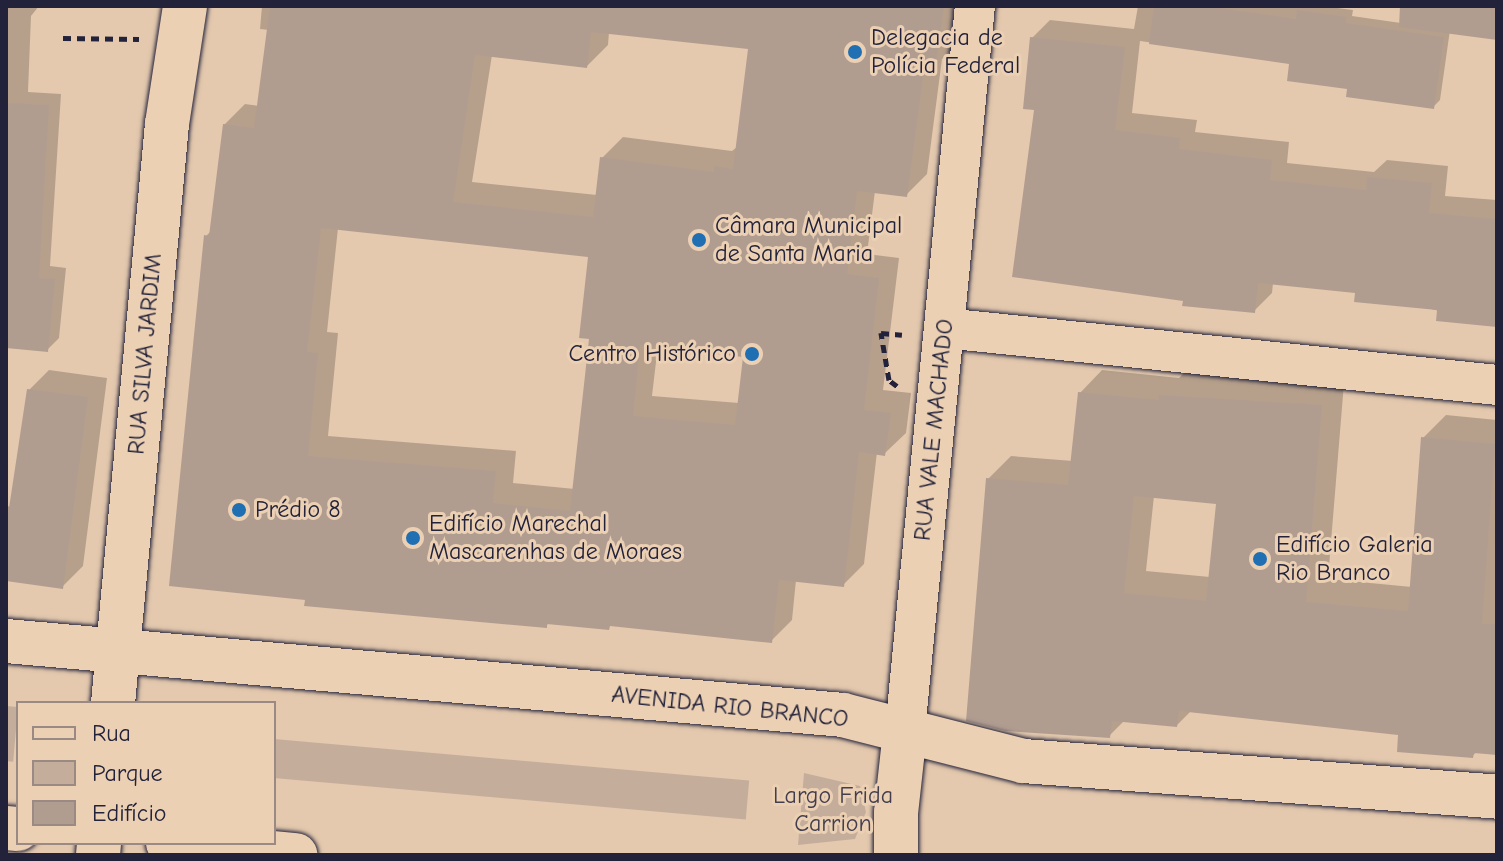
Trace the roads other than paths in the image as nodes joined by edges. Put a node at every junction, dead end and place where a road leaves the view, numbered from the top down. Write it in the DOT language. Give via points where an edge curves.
graph roads {
  1 [pos="185,6"];
  2 [pos="975,6"];
  3 [pos="944,328"];
  4 [pos="1497,385"];
  5 [pos="6,641"];
  6 [pos="117,651"];
  7 [pos="113,701"];
  8 [pos="905,731"];
  9 [pos="1497,797"];
  10 [pos="189,845"];
  11 [pos="295,855"];
  12 [pos="896,855"];
  1 -- 6 [label="street, RUA SILVA JARDIM" via="167,124"];
  2 -- 3 [label="street, RUA VALE MACHADO"];
  3 -- 4 [label="street"];
  3 -- 8 [label="street, RUA VALE MACHADO"];
  5 -- 6 [label="street, AVENIDA RIO BRANCO"];
  6 -- 7 [label="street, RUA SILVA JARDIM"];
  6 -- 8 [label="street, AVENIDA RIO BRANCO" via="843,715"];
  8 -- 9 [label="street, AVENIDA RIO BRANCO" via="1023,761"];
  8 -- 12 [label="street, RUA VALE MACHADO"];
  10 -- 11 [label="street"];
}
